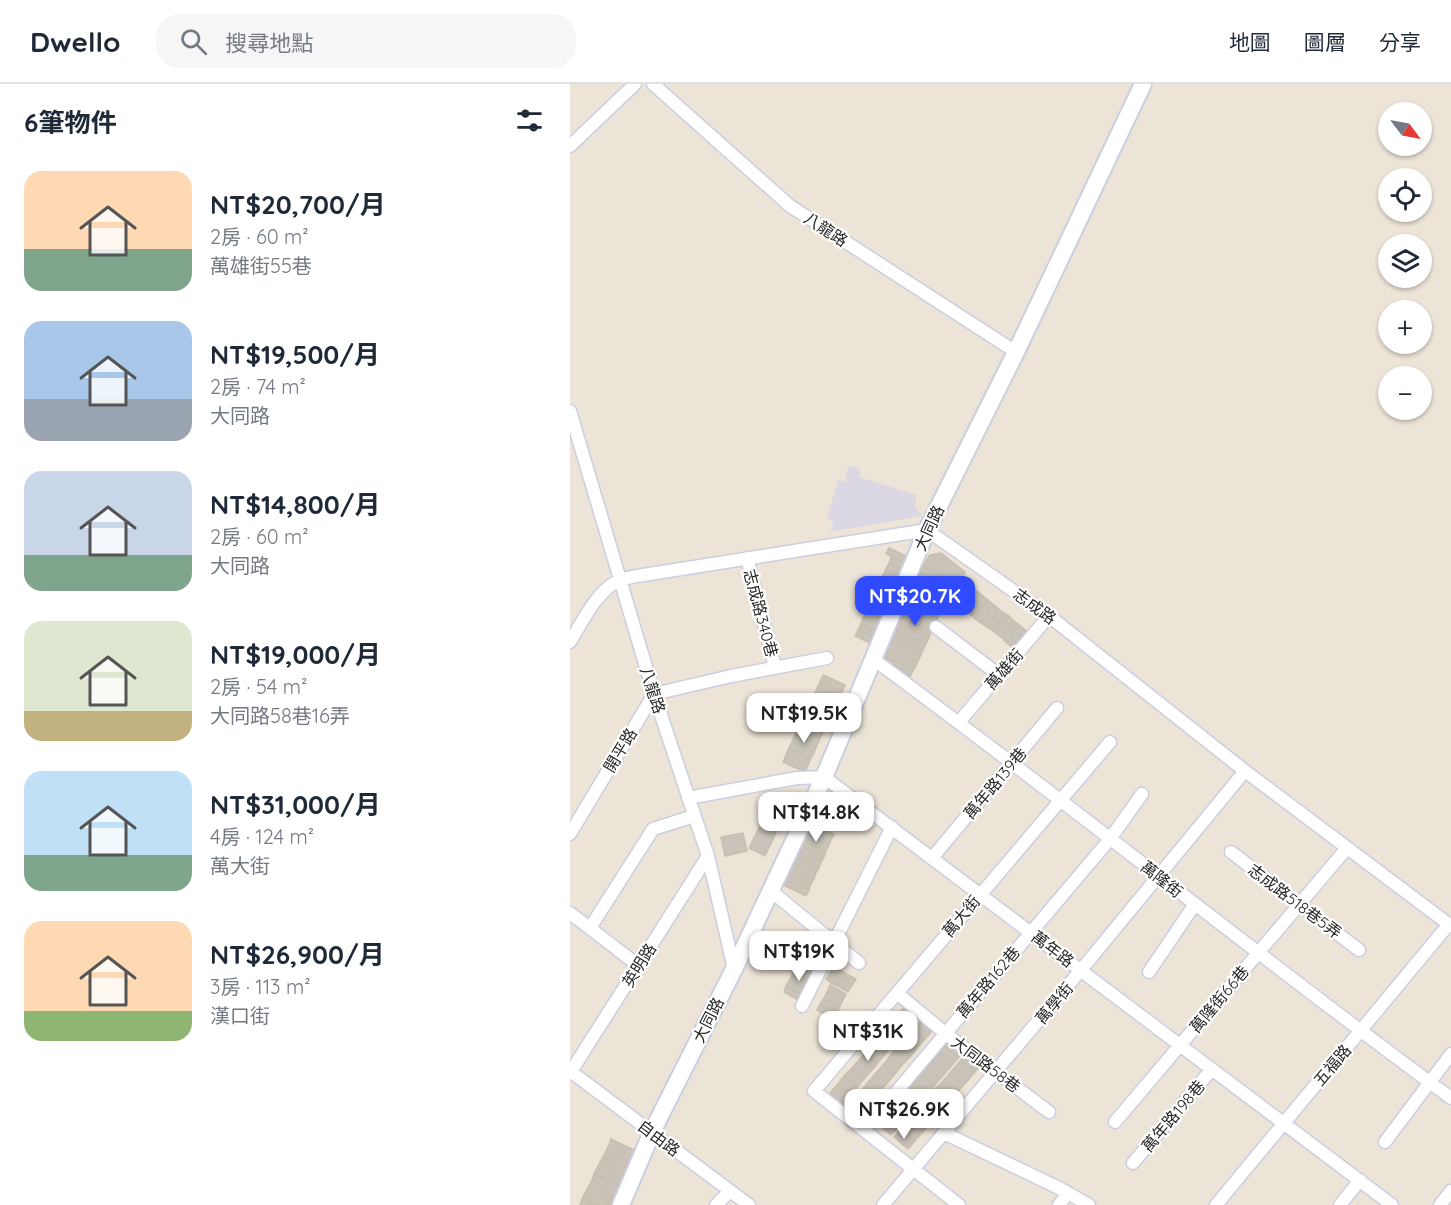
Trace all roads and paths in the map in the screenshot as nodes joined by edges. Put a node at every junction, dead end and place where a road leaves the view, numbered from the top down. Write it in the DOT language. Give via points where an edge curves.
graph roads {
  1 [pos="635,84"];
  2 [pos="653,84"];
  3 [pos="1143,84"];
  4 [pos="570,146"];
  5 [pos="1016,351"];
  6 [pos="570,411"];
  7 [pos="927,530"];
  8 [pos="747,558"];
  9 [pos="619,580"];
  10 [pos="1049,616"];
  11 [pos="936,627"];
  12 [pos="570,642"];
  13 [pos="827,658"];
  14 [pos="873,659"];
  15 [pos="775,667"];
  16 [pos="999,675"];
  17 [pos="654,694"];
  18 [pos="1057,708"];
  19 [pos="959,722"];
  20 [pos="1110,742"];
  21 [pos="1012,762"];
  22 [pos="1245,771"];
  23 [pos="824,777"];
  24 [pos="1142,794"];
  25 [pos="688,798"];
  26 [pos="1061,800"];
  27 [pos="694,816"];
  28 [pos="892,827"];
  29 [pos="570,834"];
  30 [pos="1110,838"];
  31 [pos="1347,848"];
  32 [pos="1231,852"];
  33 [pos="708,856"];
  34 [pos="932,858"];
  35 [pos="1158,876"];
  36 [pos="771,891"];
  37 [pos="980,894"];
  38 [pos="1195,904"];
  39 [pos="1300,904"];
  40 [pos="570,913"];
  41 [pos="1450,925"];
  42 [pos="590,928"];
  43 [pos="1030,932"];
  44 [pos="834,942"];
  45 [pos="1359,950"];
  46 [pos="1258,953"];
  47 [pos="859,963"];
  48 [pos="639,966"];
  49 [pos="734,969"];
  50 [pos="1081,970"];
  51 [pos="1149,972"];
  52 [pos="897,993"];
  53 [pos="802,1006"];
  54 [pos="1360,1031"];
  55 [pos="945,1033"];
  56 [pos="1180,1045"];
  57 [pos="1451,1054"];
  58 [pos="1212,1069"];
  59 [pos="996,1071"];
  60 [pos="570,1072"];
  61 [pos="1430,1083"];
  62 [pos="1451,1098"];
  63 [pos="1049,1112"];
  64 [pos="1115,1122"];
  65 [pos="1284,1123"];
  66 [pos="864,1130"];
  67 [pos="652,1132"];
  68 [pos="944,1132"];
  69 [pos="1385,1142"];
  70 [pos="1133,1163"];
  71 [pos="913,1169"];
  72 [pos="1360,1180"];
  73 [pos="730,1191"];
  74 [pos="1451,1191"];
  75 [pos="1068,1193"];
  76 [pos="621,1205"];
  77 [pos="716,1205"];
  78 [pos="749,1205"];
  79 [pos="882,1205"];
  80 [pos="959,1205"];
  81 [pos="1059,1205"];
  82 [pos="1089,1205"];
  83 [pos="1216,1205"];
  84 [pos="1340,1205"];
  85 [pos="1392,1205"];
  86 [pos="1440,1205"];
  1 -- 4 [label="street"];
  2 -- 5 [label="street, 八龍路" via="790,206"];
  3 -- 5 [label="main road, 大同路"];
  5 -- 7 [label="main road, 大同路"];
  6 -- 9 [label="street, 八龍路"];
  7 -- 8 [label="street"];
  7 -- 10 [label="street, 志成路"];
  7 -- 14 [label="main road, 大同路"];
  8 -- 9 [label="street"];
  8 -- 15 [label="street, 志成路340巷"];
  9 -- 12 [label="street" via="599,596"];
  9 -- 17 [label="street, 八龍路"];
  10 -- 16 [label="street, 萬雄街"];
  10 -- 22 [label="street, 志成路"];
  11 -- 16 [label="street"];
  13 -- 15 [label="street"];
  14 -- 19 [label="street, 萬隆街"];
  14 -- 23 [label="main road, 大同路"];
  15 -- 17 [label="street"];
  16 -- 19 [label="street, 萬雄街"];
  17 -- 25 [label="street, 八龍路"];
  17 -- 29 [label="street, 開平路"];
  18 -- 21 [label="street, 萬年路139巷"];
  19 -- 21 [label="street, 萬隆街"];
  20 -- 26 [label="street, 萬大街"];
  21 -- 26 [label="street, 萬隆街"];
  21 -- 34 [label="street, 萬年路139巷"];
  22 -- 31 [label="street, 志成路"];
  22 -- 35 [label="street, 萬學街"];
  23 -- 25 [label="street" via="797,778"];
  23 -- 28 [label="street, 萬年路"];
  23 -- 36 [label="main road, 大同路"];
  24 -- 30 [label="street, 萬年路162巷"];
  25 -- 27 [label="street, 八龍路"];
  26 -- 30 [label="street, 萬隆街"];
  26 -- 37 [label="street, 萬大街"];
  27 -- 33 [label="street, 八龍路"];
  27 -- 42 [label="street" via="653,829"];
  28 -- 34 [label="street, 萬年路"];
  28 -- 44 [label="street"];
  30 -- 35 [label="street, 萬隆街"];
  30 -- 43 [label="street, 萬年路162巷"];
  31 -- 39 [label="street, 萬隆街66巷"];
  31 -- 41 [label="street, 志成路"];
  32 -- 39 [label="street, 志成路518巷5弄"];
  33 -- 48 [label="street, 英明路"];
  33 -- 49 [label="street, 八龍路"];
  34 -- 37 [label="street, 萬年路"];
  35 -- 38 [label="street, 萬隆街"];
  35 -- 50 [label="street, 萬學街"];
  36 -- 44 [label="street"];
  36 -- 49 [label="main road, 大同路"];
  37 -- 43 [label="street, 萬年路"];
  37 -- 52 [label="street, 萬大街"];
  38 -- 46 [label="street, 萬隆街"];
  38 -- 51 [label="street"];
  39 -- 45 [label="street, 志成路518巷5弄"];
  39 -- 46 [label="street, 萬隆街66巷"];
  40 -- 42 [label="street"];
  41 -- 54 [label="street, 五福路"];
  42 -- 48 [label="street"];
  43 -- 50 [label="street, 萬年路"];
  43 -- 55 [label="street, 萬年路162巷"];
  44 -- 47 [label="street"];
  44 -- 53 [label="street"];
  46 -- 54 [label="street, 萬隆街"];
  46 -- 56 [label="street, 萬隆街66巷"];
  48 -- 60 [label="street, 英明路"];
  49 -- 67 [label="main road, 大同路"];
  50 -- 56 [label="street, 萬年路"];
  50 -- 59 [label="street, 萬學街"];
  52 -- 55 [label="street, 大同路58巷"];
  52 -- 66 [label="street, 萬大街" via="814,1091"];
  54 -- 61 [label="street, 萬隆街"];
  54 -- 65 [label="street, 五福路"];
  55 -- 59 [label="street, 大同路58巷"];
  55 -- 66 [label="street, 萬年路162巷"];
  56 -- 58 [label="street, 萬年路"];
  56 -- 64 [label="street, 萬隆街66巷"];
  57 -- 61 [label="street"];
  58 -- 65 [label="street, 萬年路"];
  58 -- 70 [label="street, 萬年路198巷"];
  59 -- 63 [label="street, 大同路58巷"];
  59 -- 68 [label="street, 萬學街"];
  60 -- 67 [label="street, 自由路"];
  61 -- 62 [label="street, 萬隆街"];
  61 -- 69 [label="street"];
  65 -- 72 [label="street, 萬年路"];
  65 -- 83 [label="street, 五福路"];
  66 -- 71 [label="street"];
  67 -- 73 [label="street, 自由路"];
  67 -- 76 [label="main road, 大同路"];
  68 -- 71 [label="street, 萬學街"];
  68 -- 75 [label="street"];
  71 -- 79 [label="street, 萬學街"];
  71 -- 80 [label="street"];
  72 -- 84 [label="street"];
  72 -- 85 [label="street, 萬年路"];
  73 -- 77 [label="street"];
  73 -- 78 [label="street, 自由路"];
  74 -- 86 [label="street"];
  75 -- 81 [label="street"];
  75 -- 82 [label="street"];
}
